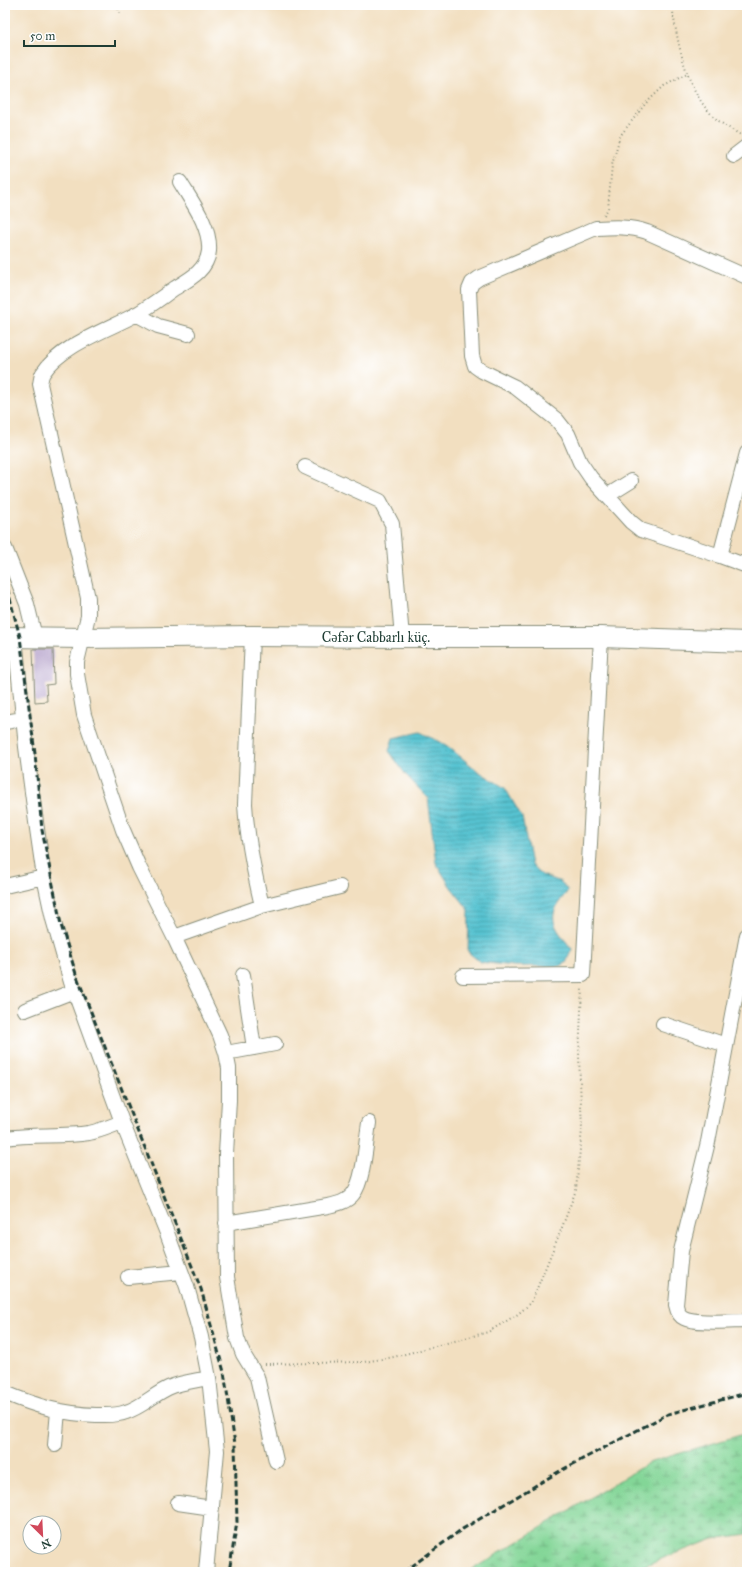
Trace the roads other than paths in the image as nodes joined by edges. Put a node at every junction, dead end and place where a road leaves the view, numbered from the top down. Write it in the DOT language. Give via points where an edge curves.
graph roads {
  1 [pos="747,146"];
  2 [pos="734,156"];
  3 [pos="180,182"];
  4 [pos="747,277"];
  5 [pos="136,314"];
  6 [pos="188,334"];
  7 [pos="747,453"];
  8 [pos="305,467"];
  9 [pos="631,481"];
  10 [pos="607,496"];
  11 [pos="5,548"];
  12 [pos="720,556"];
  13 [pos="747,566"];
  14 [pos="252,636"];
  15 [pos="601,636"];
  16 [pos="10,637"];
  17 [pos="35,637"];
  18 [pos="402,637"];
  19 [pos="83,638"];
  20 [pos="747,642"];
  21 [pos="23,719"];
  22 [pos="5,722"];
  23 [pos="44,877"];
  24 [pos="5,886"];
  25 [pos="340,887"];
  26 [pos="262,906"];
  27 [pos="747,935"];
  28 [pos="174,937"];
  29 [pos="243,975"];
  30 [pos="463,976"];
  31 [pos="74,991"];
  32 [pos="25,1010"];
  33 [pos="663,1024"];
  34 [pos="276,1044"];
  35 [pos="726,1045"];
  36 [pos="254,1048"];
  37 [pos="226,1053"];
  38 [pos="122,1122"];
  39 [pos="369,1123"];
  40 [pos="5,1138"];
  41 [pos="226,1223"];
  42 [pos="181,1272"];
  43 [pos="128,1277"];
  44 [pos="747,1321"];
  45 [pos="209,1378"];
  46 [pos="5,1393"];
  47 [pos="58,1411"];
  48 [pos="55,1444"];
  49 [pos="276,1461"];
  50 [pos="178,1503"];
  51 [pos="212,1508"];
  52 [pos="206,1572"];
  1 -- 2 [label="street"];
  3 -- 5 [label="street" via="207,235 209,251 206,263 198,274"];
  4 -- 10 [label="street" via="675,243 633,227 596,228 472,283 469,290 472,356 475,366 515,387 557,420 568,434 590,478"];
  5 -- 6 [label="street" via="158,326"];
  5 -- 19 [label="street" via="78,343 52,361 42,374 40,384 88,598 88,616"];
  7 -- 12 [label="street"];
  8 -- 18 [label="street" via="380,501 392,524"];
  9 -- 10 [label="street"];
  10 -- 12 [label="street" via="641,530"];
  11 -- 17 [label="street" via="27,604"];
  12 -- 13 [label="street"];
  14 -- 18 [label="street, Cəfər Cabbarlı küç."];
  14 -- 19 [label="street, Cəfər Cabbarlı küç."];
  14 -- 26 [label="street" via="245,804 250,855"];
  15 -- 18 [label="street, Cəfər Cabbarlı küç."];
  15 -- 20 [label="street, Cəfər Cabbarlı küç."];
  15 -- 30 [label="street" via="583,974"];
  16 -- 17 [label="street, Cəfər Cabbarlı küç."];
  16 -- 21 [label="street"];
  17 -- 19 [label="street, Cəfər Cabbarlı küç."];
  19 -- 28 [label="street" via="77,674 84,715 123,830"];
  21 -- 22 [label="street"];
  21 -- 23 [label="street"];
  23 -- 24 [label="street"];
  23 -- 31 [label="street"];
  25 -- 26 [label="street"];
  26 -- 28 [label="street"];
  27 -- 35 [label="street"];
  28 -- 37 [label="street"];
  29 -- 36 [label="street"];
  31 -- 32 [label="street"];
  31 -- 38 [label="street"];
  33 -- 35 [label="street"];
  34 -- 36 [label="street"];
  35 -- 44 [label="street" via="708,1142 681,1250 676,1305 682,1318"];
  36 -- 37 [label="street"];
  37 -- 41 [label="street" via="230,1100 226,1154"];
  38 -- 40 [label="street" via="89,1133"];
  38 -- 42 [label="street"];
  39 -- 41 [label="street" via="359,1184 353,1195 328,1206"];
  41 -- 49 [label="street" via="227,1276 237,1338 257,1377"];
  42 -- 43 [label="street"];
  42 -- 45 [label="street" via="201,1337"];
  45 -- 47 [label="street" via="167,1388 142,1406 125,1413 107,1415"];
  45 -- 51 [label="street" via="217,1451"];
  46 -- 47 [label="street"];
  47 -- 48 [label="street"];
  50 -- 51 [label="street"];
  51 -- 52 [label="street"];
}
